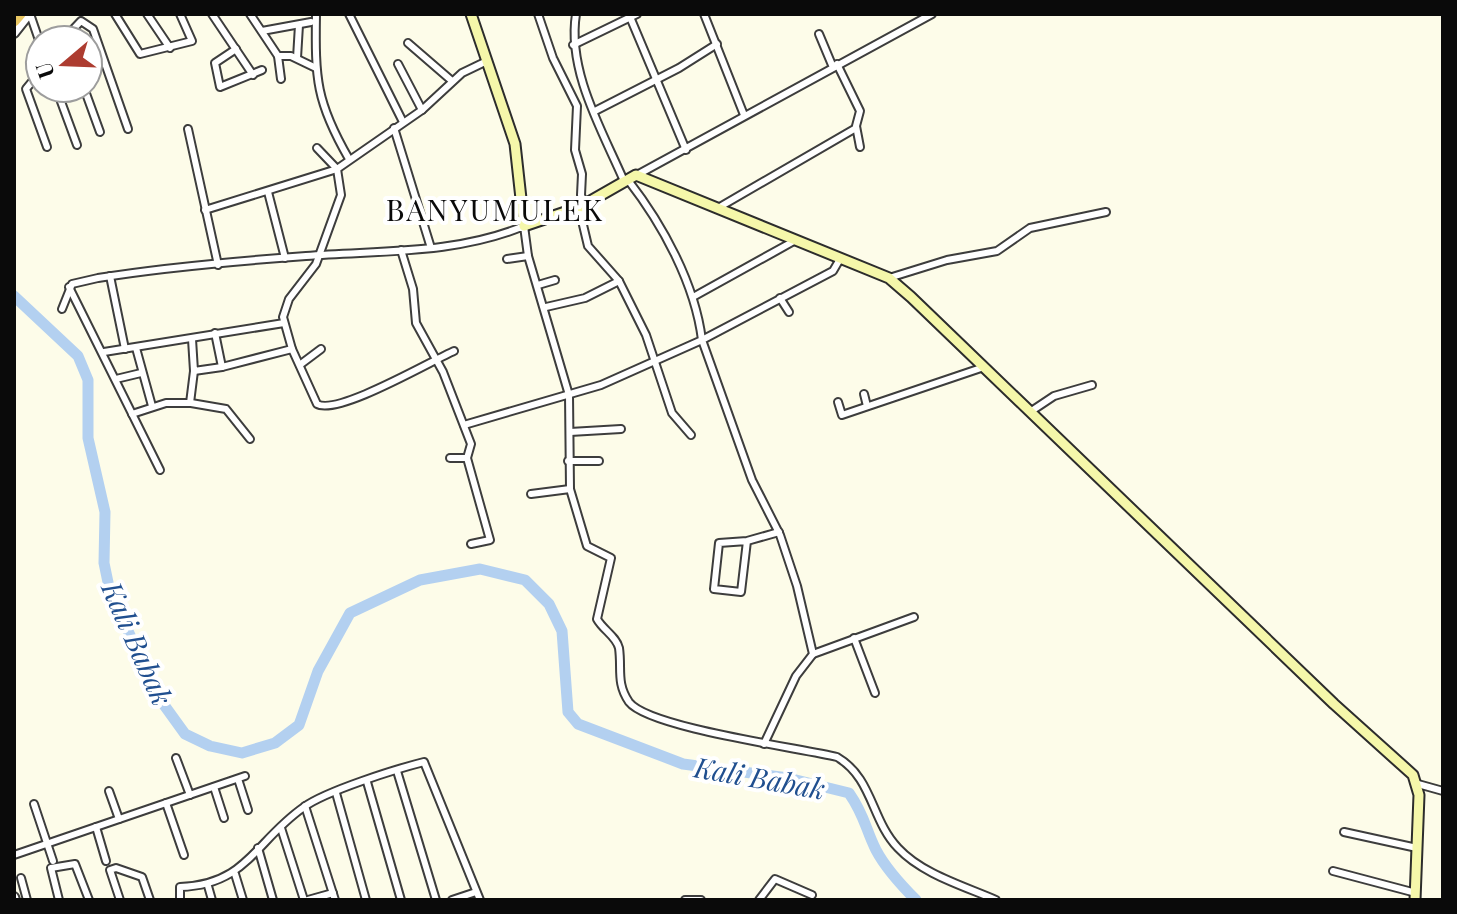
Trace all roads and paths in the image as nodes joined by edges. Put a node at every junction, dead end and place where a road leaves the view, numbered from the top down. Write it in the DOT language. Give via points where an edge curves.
graph roads {
  1 [pos="20,14"];
  2 [pos="29,14"];
  3 [pos="115,14"];
  4 [pos="147,14"];
  5 [pos="212,14"];
  6 [pos="250,14"];
  7 [pos="316,14"];
  8 [pos="349,14"];
  9 [pos="471,14"];
  10 [pos="538,14"];
  11 [pos="576,14"];
  12 [pos="704,14"];
  13 [pos="932,14"];
  14 [pos="183,15"];
  15 [pos="633,16"];
  16 [pos="14,21"];
  17 [pos="311,22"];
  18 [pos="299,25"];
  19 [pos="262,31"];
  20 [pos="14,33"];
  21 [pos="819,34"];
  22 [pos="408,43"];
  23 [pos="717,44"];
  24 [pos="573,45"];
  25 [pos="170,48"];
  26 [pos="236,49"];
  27 [pos="278,56"];
  28 [pos="297,58"];
  29 [pos="104,60"];
  30 [pos="487,61"];
  31 [pos="837,63"];
  32 [pos="398,64"];
  33 [pos="316,68"];
  34 [pos="262,70"];
  35 [pos="253,75"];
  36 [pos="281,79"];
  37 [pos="658,79"];
  38 [pos="452,81"];
  39 [pos="31,104"];
  40 [pos="62,104"];
  41 [pos="90,104"];
  42 [pos="422,110"];
  43 [pos="595,111"];
  44 [pos="744,115"];
  45 [pos="403,122"];
  46 [pos="394,128"];
  47 [pos="856,128"];
  48 [pos="128,129"];
  49 [pos="188,129"];
  50 [pos="100,132"];
  51 [pos="77,145"];
  52 [pos="47,147"];
  53 [pos="860,147"];
  54 [pos="317,148"];
  55 [pos="686,150"];
  56 [pos="349,159"];
  57 [pos="337,169"];
  58 [pos="629,178"];
  59 [pos="268,192"];
  60 [pos="582,207"];
  61 [pos="205,210"];
  62 [pos="715,210"];
  63 [pos="1106,212"];
  64 [pos="524,226"];
  65 [pos="794,241"];
  66 [pos="431,248"];
  67 [pos="401,250"];
  68 [pos="319,255"];
  69 [pos="528,256"];
  70 [pos="285,258"];
  71 [pos="507,259"];
  72 [pos="844,261"];
  73 [pos="218,265"];
  74 [pos="110,276"];
  75 [pos="889,278"];
  76 [pos="555,280"];
  77 [pos="619,281"];
  78 [pos="538,285"];
  79 [pos="69,287"];
  80 [pos="693,297"];
  81 [pos="780,298"];
  82 [pos="546,307"];
  83 [pos="62,309"];
  84 [pos="789,312"];
  85 [pos="284,323"];
  86 [pos="215,333"];
  87 [pos="192,339"];
  88 [pos="702,340"];
  89 [pos="136,348"];
  90 [pos="125,349"];
  91 [pos="292,349"];
  92 [pos="321,349"];
  93 [pos="454,351"];
  94 [pos="104,352"];
  95 [pos="434,359"];
  96 [pos="655,363"];
  97 [pos="301,364"];
  98 [pos="222,367"];
  99 [pos="984,367"];
  100 [pos="194,371"];
  101 [pos="141,373"];
  102 [pos="116,379"];
  103 [pos="1092,385"];
  104 [pos="864,394"];
  105 [pos="569,395"];
  106 [pos="838,402"];
  107 [pos="191,403"];
  108 [pos="152,406"];
  109 [pos="867,406"];
  110 [pos="1030,412"];
  111 [pos="132,414"];
  112 [pos="464,425"];
  113 [pos="621,429"];
  114 [pos="570,432"];
  115 [pos="691,435"];
  116 [pos="250,439"];
  117 [pos="450,458"];
  118 [pos="467,458"];
  119 [pos="568,461"];
  120 [pos="599,461"];
  121 [pos="160,470"];
  122 [pos="570,489"];
  123 [pos="531,494"];
  124 [pos="779,532"];
  125 [pos="747,541"];
  126 [pos="471,544"];
  127 [pos="914,617"];
  128 [pos="854,638"];
  129 [pos="813,654"];
  130 [pos="875,693"];
  131 [pos="764,744"];
  132 [pos="176,758"];
  133 [pos="397,771"];
  134 [pos="367,782"];
  135 [pos="1418,784"];
  136 [pos="214,787"];
  137 [pos="109,791"];
  138 [pos="1443,791"];
  139 [pos="336,793"];
  140 [pos="190,795"];
  141 [pos="166,803"];
  142 [pos="34,804"];
  143 [pos="305,806"];
  144 [pos="248,810"];
  145 [pos="224,818"];
  146 [pos="119,819"];
  147 [pos="96,827"];
  148 [pos="281,828"];
  149 [pos="1344,832"];
  150 [pos="47,844"];
  151 [pos="258,848"];
  152 [pos="1417,848"];
  153 [pos="14,855"];
  154 [pos="184,855"];
  155 [pos="53,861"];
  156 [pos="106,861"];
  157 [pos="1333,871"];
  158 [pos="235,874"];
  159 [pos="21,878"];
  160 [pos="208,886"];
  161 [pos="476,892"];
  162 [pos="812,895"];
  163 [pos="334,896"];
  164 [pos="1416,897"];
  165 [pos="27,900"];
  166 [pos="59,900"];
  167 [pos="89,900"];
  168 [pos="120,900"];
  169 [pos="150,900"];
  170 [pos="180,900"];
  171 [pos="212,900"];
  172 [pos="243,900"];
  173 [pos="273,900"];
  174 [pos="306,900"];
  175 [pos="366,900"];
  176 [pos="401,900"];
  177 [pos="436,900"];
  178 [pos="452,900"];
  179 [pos="480,900"];
  180 [pos="685,900"];
  181 [pos="701,900"];
  182 [pos="759,900"];
  183 [pos="996,900"];
  1 -- 16 [label="highway"];
  2 -- 20 [label="street"];
  3 -- 25 [label="street" via="140,54"];
  4 -- 25 [label="street"];
  5 -- 26 [label="street"];
  6 -- 19 [label="street"];
  7 -- 33 [label="street"];
  8 -- 45 [label="street"];
  9 -- 30 [label="main road"];
  10 -- 60 [label="street" via="577,106 575,150 582,174"];
  11 -- 24 [label="street"];
  12 -- 23 [label="street"];
  13 -- 31 [label="street"];
  14 -- 25 [label="street" via="193,40"];
  15 -- 24 [label="street"];
  15 -- 37 [label="street"];
  17 -- 18 [label="street"];
  18 -- 19 [label="street"];
  18 -- 28 [label="street"];
  19 -- 27 [label="street"];
  21 -- 31 [label="street"];
  22 -- 38 [label="street"];
  23 -- 37 [label="street"];
  23 -- 44 [label="street"];
  24 -- 43 [label="street"];
  26 -- 35 [label="street"];
  26 -- 35 [label="street" via="215,63 219,86"];
  27 -- 28 [label="street"];
  27 -- 36 [label="street"];
  28 -- 33 [label="street"];
  29 -- 48 [label="street"];
  30 -- 38 [label="street"];
  30 -- 64 [label="main road" via="515,144"];
  31 -- 44 [label="street"];
  31 -- 47 [label="street" via="860,111"];
  32 -- 42 [label="street"];
  33 -- 56 [label="street" via="326,118"];
  34 -- 35 [label="street"];
  37 -- 43 [label="street"];
  37 -- 55 [label="street"];
  38 -- 42 [label="street"];
  39 -- 52 [label="street"];
  40 -- 51 [label="street"];
  41 -- 50 [label="street"];
  42 -- 45 [label="street"];
  43 -- 58 [label="street"];
  44 -- 55 [label="street"];
  45 -- 46 [label="street"];
  46 -- 56 [label="street"];
  46 -- 66 [label="street"];
  47 -- 53 [label="street"];
  47 -- 62 [label="street"];
  49 -- 61 [label="street"];
  54 -- 57 [label="street"];
  55 -- 58 [label="street"];
  56 -- 57 [label="street"];
  57 -- 59 [label="street"];
  57 -- 68 [label="street" via="341,195"];
  58 -- 60 [label="main road"];
  58 -- 62 [label="main road"];
  58 -- 80 [label="street"];
  59 -- 61 [label="street"];
  59 -- 70 [label="street"];
  60 -- 64 [label="main road"];
  60 -- 77 [label="street" via="588,246"];
  61 -- 73 [label="street"];
  62 -- 65 [label="main road"];
  63 -- 75 [label="street" via="1030,228 997,251"];
  64 -- 66 [label="street" via="478,242"];
  64 -- 69 [label="street"];
  65 -- 72 [label="main road"];
  65 -- 80 [label="street"];
  66 -- 67 [label="street"];
  67 -- 68 [label="street"];
  67 -- 95 [label="street" via="416,323"];
  68 -- 70 [label="street"];
  68 -- 85 [label="street" via="289,299"];
  69 -- 71 [label="street"];
  69 -- 78 [label="street"];
  70 -- 73 [label="street"];
  72 -- 75 [label="main road"];
  72 -- 81 [label="street"];
  73 -- 74 [label="street"];
  74 -- 79 [label="street"];
  74 -- 90 [label="street"];
  75 -- 99 [label="main road"];
  76 -- 78 [label="street"];
  77 -- 82 [label="street" via="585,298"];
  77 -- 96 [label="street"];
  78 -- 82 [label="street"];
  79 -- 83 [label="street"];
  79 -- 94 [label="street"];
  80 -- 88 [label="street"];
  81 -- 84 [label="street"];
  81 -- 88 [label="street"];
  82 -- 105 [label="street"];
  85 -- 86 [label="street"];
  85 -- 91 [label="street"];
  86 -- 87 [label="street"];
  86 -- 98 [label="street"];
  87 -- 89 [label="street"];
  87 -- 100 [label="street"];
  88 -- 96 [label="street"];
  88 -- 124 [label="street" via="752,480"];
  89 -- 90 [label="street"];
  89 -- 101 [label="street"];
  90 -- 94 [label="street"];
  91 -- 97 [label="street"];
  91 -- 98 [label="street"];
  92 -- 97 [label="street"];
  93 -- 95 [label="street"];
  94 -- 102 [label="street"];
  95 -- 97 [label="street" via="387,385 323,407"];
  95 -- 112 [label="street"];
  96 -- 105 [label="street"];
  96 -- 115 [label="street" via="672,413"];
  98 -- 100 [label="street"];
  99 -- 109 [label="street"];
  99 -- 110 [label="main road"];
  100 -- 107 [label="street"];
  101 -- 102 [label="street"];
  101 -- 108 [label="street"];
  102 -- 111 [label="street"];
  103 -- 110 [label="street" via="1054,396"];
  104 -- 109 [label="street"];
  105 -- 112 [label="street"];
  105 -- 114 [label="street"];
  106 -- 109 [label="street" via="842,415"];
  107 -- 108 [label="street"];
  107 -- 116 [label="street" via="226,409"];
  108 -- 111 [label="street"];
  110 -- 135 [label="main road"];
  111 -- 121 [label="street"];
  112 -- 118 [label="street" via="472,448"];
  113 -- 114 [label="street"];
  114 -- 119 [label="street"];
  117 -- 118 [label="street"];
  118 -- 126 [label="street" via="490,539"];
  119 -- 120 [label="street"];
  119 -- 122 [label="street"];
  122 -- 123 [label="street"];
  122 -- 131 [label="street" via="587,546 611,558 597,619 617,644 618,678 627,699 646,713"];
  124 -- 125 [label="street"];
  124 -- 129 [label="street"];
  125 -- 125 [label="street" via="741,592 714,589 719,543"];
  127 -- 128 [label="street"];
  128 -- 129 [label="street"];
  128 -- 130 [label="street"];
  129 -- 131 [label="street" via="796,676"];
  131 -- 183 [label="street" via="845,761 870,792 898,849"];
  132 -- 140 [label="street"];
  133 -- 134 [label="street"];
  133 -- 161 [label="street" via="428,764"];
  133 -- 177 [label="street"];
  134 -- 139 [label="street"];
  134 -- 176 [label="street"];
  135 -- 138 [label="street"];
  135 -- 152 [label="main road"];
  136 -- 140 [label="street"];
  136 -- 144 [label="street" via="242,777"];
  136 -- 145 [label="street"];
  137 -- 146 [label="street"];
  139 -- 143 [label="street"];
  139 -- 175 [label="street"];
  140 -- 141 [label="street"];
  141 -- 146 [label="street"];
  141 -- 154 [label="street"];
  142 -- 150 [label="street"];
  143 -- 148 [label="street"];
  143 -- 163 [label="street"];
  146 -- 147 [label="street"];
  147 -- 150 [label="street"];
  147 -- 156 [label="street"];
  148 -- 151 [label="street"];
  148 -- 174 [label="street"];
  149 -- 152 [label="street"];
  150 -- 153 [label="street"];
  150 -- 155 [label="street"];
  151 -- 158 [label="street"];
  151 -- 173 [label="street"];
  152 -- 164 [label="main road"];
  157 -- 164 [label="street"];
  158 -- 160 [label="street"];
  158 -- 172 [label="street"];
  159 -- 165 [label="street"];
  160 -- 170 [label="street" via="180,887"];
  160 -- 171 [label="street"];
  161 -- 178 [label="street"];
  161 -- 179 [label="street"];
  162 -- 182 [label="street" via="775,879"];
  163 -- 174 [label="street"];
  166 -- 167 [label="street" via="51,871 75,864"];
  168 -- 169 [label="street" via="110,870 116,868 140,875"];
  180 -- 181 [label="street"];
}
